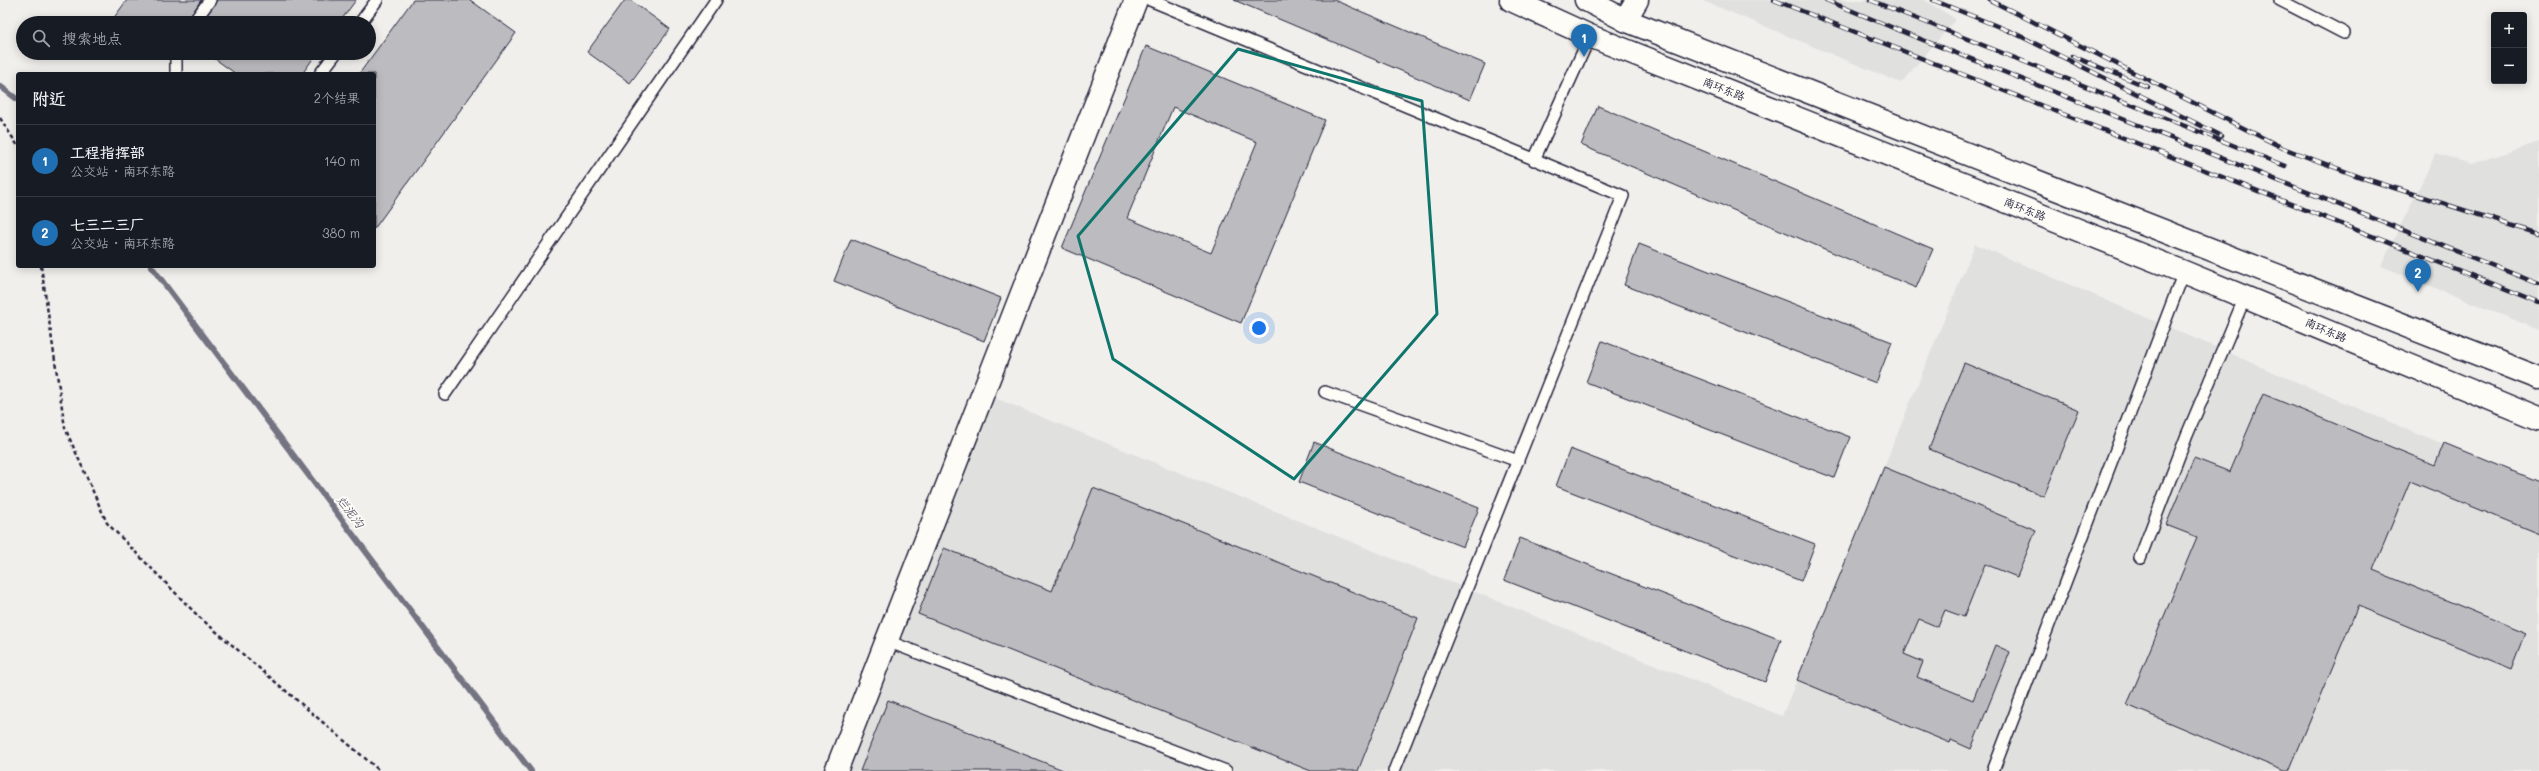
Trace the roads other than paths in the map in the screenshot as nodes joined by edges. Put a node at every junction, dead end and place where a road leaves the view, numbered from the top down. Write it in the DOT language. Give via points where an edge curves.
graph roads {
  1 [pos="210,0"];
  2 [pos="376,0"];
  3 [pos="716,0"];
  4 [pos="1136,0"];
  5 [pos="1150,0"];
  6 [pos="1511,0"];
  7 [pos="1586,0"];
  8 [pos="1637,0"];
  9 [pos="2280,0"];
  10 [pos="198,16"];
  11 [pos="365,16"];
  12 [pos="1625,20"];
  13 [pos="2344,34"];
  14 [pos="1590,36"];
  15 [pos="176,60"];
  16 [pos="331,60"];
  17 [pos="176,72"];
  18 [pos="322,72"];
  19 [pos="1534,160"];
  20 [pos="2184,272"];
  21 [pos="2245,297"];
  22 [pos="2539,378"];
  23 [pos="1325,392"];
  24 [pos="445,394"];
  25 [pos="2539,419"];
  26 [pos="1518,461"];
  27 [pos="2140,558"];
  28 [pos="887,641"];
  29 [pos="836,771"];
  30 [pos="1226,771"];
  31 [pos="1394,771"];
  32 [pos="1993,771"];
  1 -- 10 [label="lane"];
  2 -- 11 [label="lane"];
  3 -- 24 [label="lane"];
  4 -- 28 [label="main road"];
  5 -- 19 [label="lane"];
  6 -- 14 [label="main road, 南环东路"];
  7 -- 12 [label="main road"];
  8 -- 12 [label="main road"];
  9 -- 13 [label="lane"];
  12 -- 22 [label="main road"];
  14 -- 19 [label="lane"];
  14 -- 20 [label="main road, 南环东路"];
  15 -- 17 [label="lane"];
  16 -- 18 [label="lane"];
  19 -- 26 [label="lane" via="1624,196"];
  20 -- 21 [label="main road, 南环东路"];
  20 -- 32 [label="lane"];
  21 -- 25 [label="main road, 南环东路"];
  21 -- 27 [label="lane" via="2187,434"];
  23 -- 26 [label="lane"];
  26 -- 31 [label="lane"];
  28 -- 29 [label="main road"];
  28 -- 30 [label="lane"];
}
